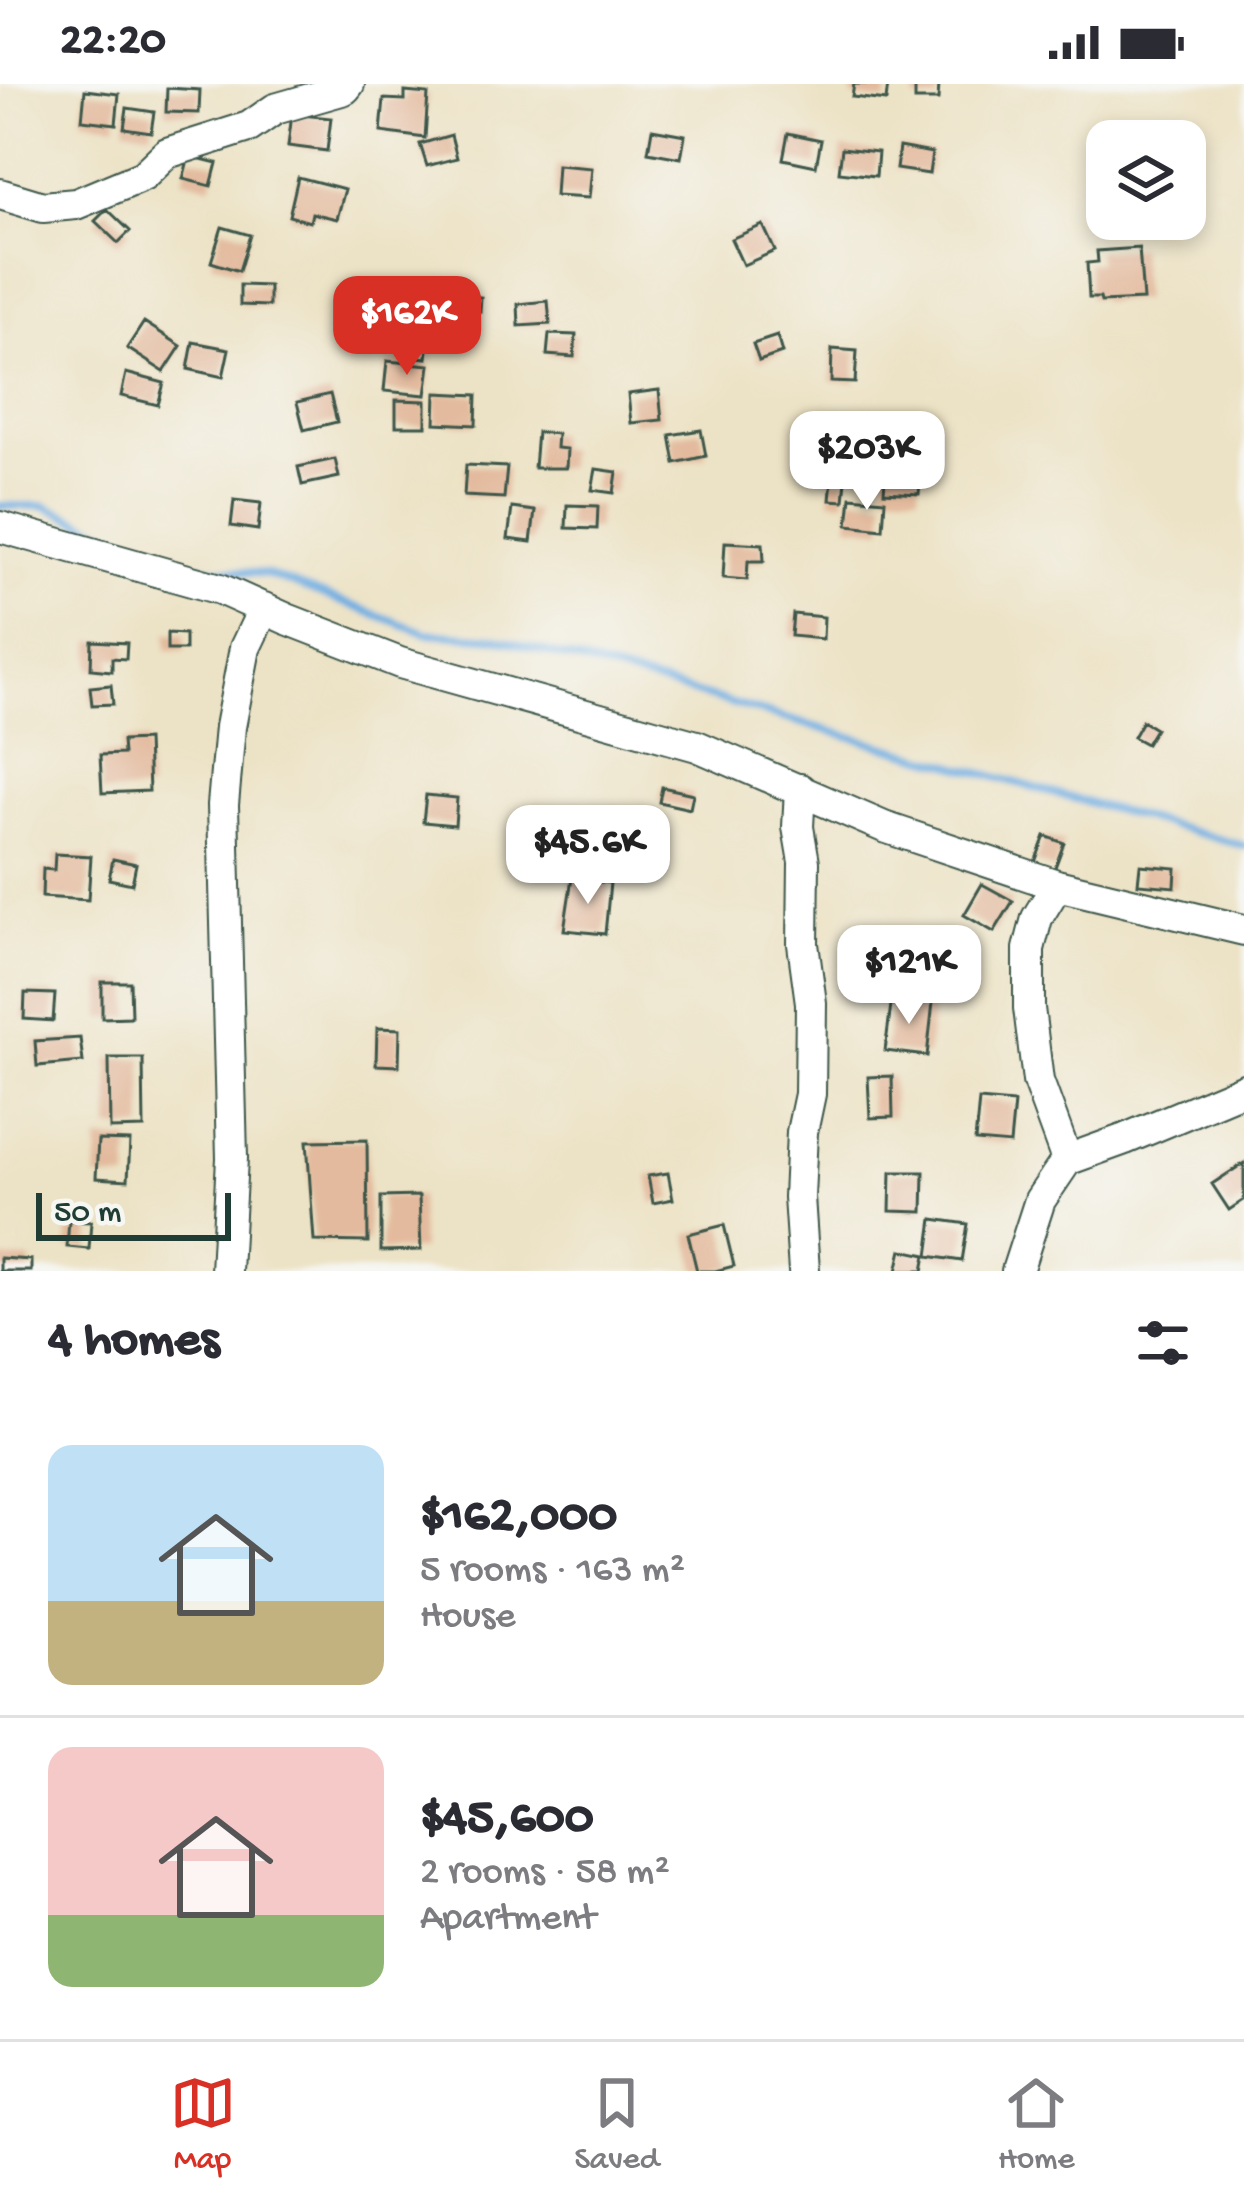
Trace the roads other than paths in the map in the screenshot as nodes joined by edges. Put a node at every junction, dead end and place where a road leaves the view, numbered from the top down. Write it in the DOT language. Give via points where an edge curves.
graph roads {
  1 [pos="349,84"];
  2 [pos="0,194"];
  3 [pos="0,527"];
  4 [pos="264,608"];
  5 [pos="800,789"];
  6 [pos="1057,885"];
  7 [pos="1244,930"];
  8 [pos="1244,1089"];
  9 [pos="1067,1160"];
  10 [pos="226,1271"];
  11 [pos="804,1271"];
  12 [pos="1017,1271"];
  1 -- 2 [label="street" via="167,153 143,176 76,204 43,207"];
  3 -- 4 [label="street"];
  4 -- 5 [label="street" via="400,663 697,746"];
  4 -- 10 [label="street" via="245,648 223,805 232,1158"];
  5 -- 6 [label="street" via="884,827"];
  5 -- 11 [label="street" via="811,1003 799,1197"];
  6 -- 7 [label="street"];
  6 -- 9 [label="street" via="1029,949 1029,1008 1038,1081"];
  8 -- 9 [label="street"];
  9 -- 12 [label="street" via="1040,1200"];
}
